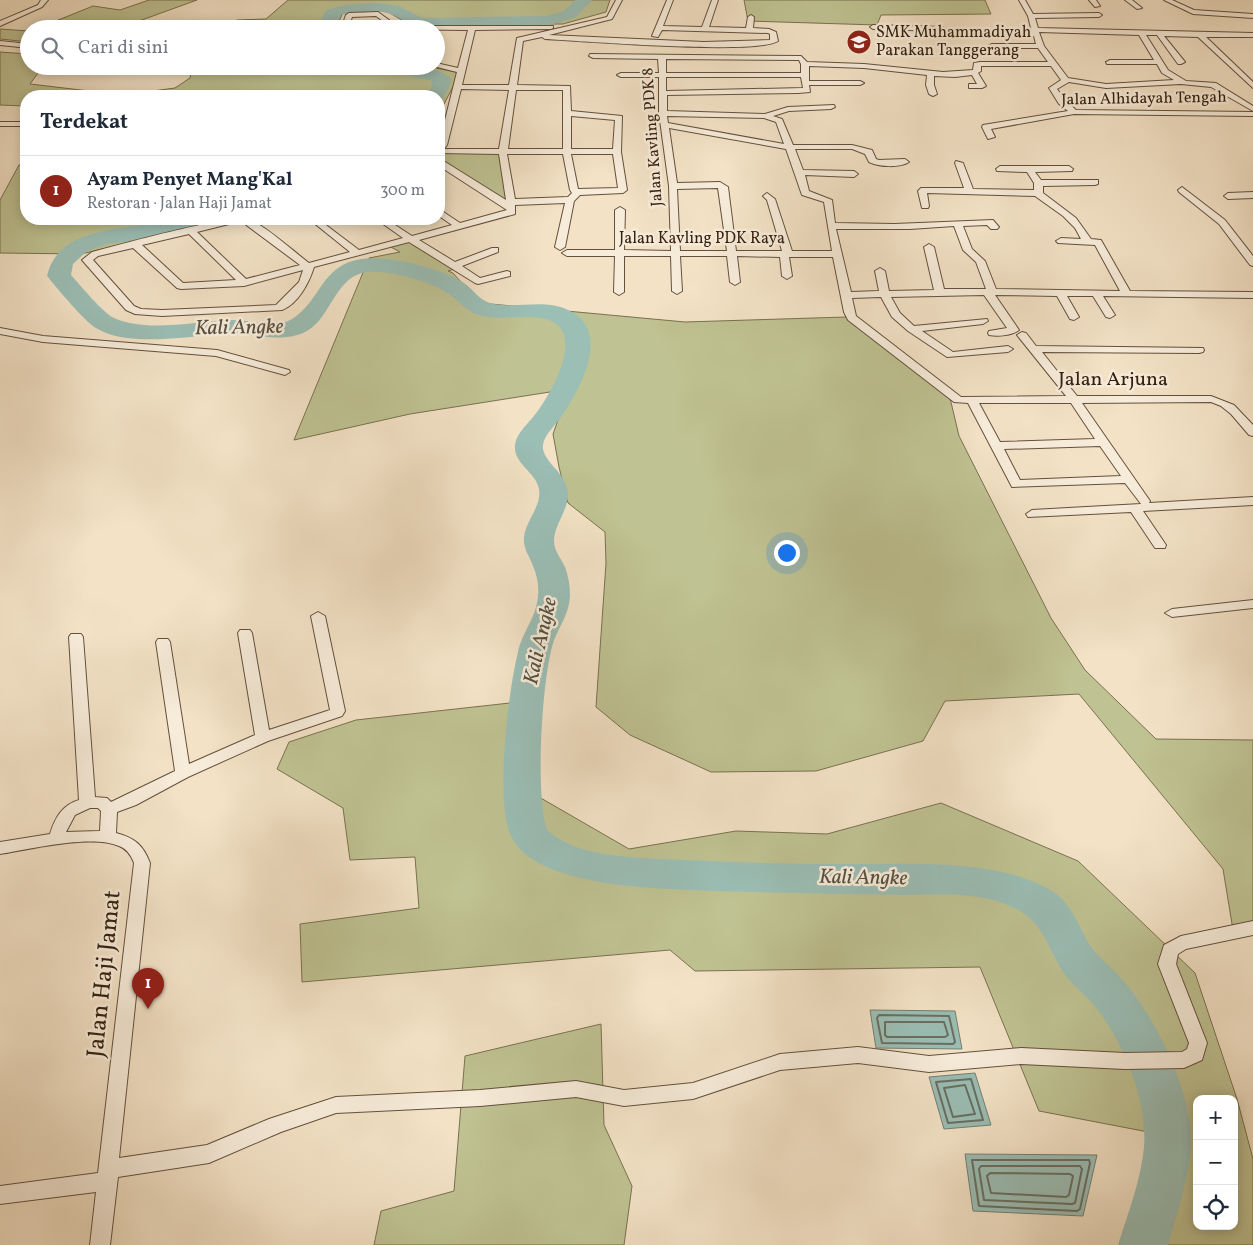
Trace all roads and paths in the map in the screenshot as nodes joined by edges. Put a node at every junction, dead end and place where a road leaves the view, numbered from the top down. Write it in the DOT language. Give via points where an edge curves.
graph roads {
  1 [pos="45,0"];
  2 [pos="619,0"];
  3 [pos="670,0"];
  4 [pos="715,0"];
  5 [pos="1022,0"];
  6 [pos="1092,0"];
  7 [pos="1128,0"];
  8 [pos="1167,0"];
  9 [pos="1097,6"];
  10 [pos="1139,8"];
  11 [pos="1099,15"];
  12 [pos="1031,16"];
  13 [pos="1253,16"];
  14 [pos="751,17"];
  15 [pos="347,20"];
  16 [pos="386,20"];
  17 [pos="0,24"];
  18 [pos="1106,26"];
  19 [pos="472,27"];
  20 [pos="521,27"];
  21 [pos="566,27"];
  22 [pos="445,28"];
  23 [pos="605,28"];
  24 [pos="658,28"];
  25 [pos="873,28"];
  26 [pos="705,29"];
  27 [pos="1035,30"];
  28 [pos="749,31"];
  29 [pos="1142,34"];
  30 [pos="1160,35"];
  31 [pos="1200,35"];
  32 [pos="1253,35"];
  33 [pos="533,37"];
  34 [pos="520,40"];
  35 [pos="655,41"];
  36 [pos="0,43"];
  37 [pos="20,45"];
  38 [pos="992,46"];
  39 [pos="1040,46"];
  40 [pos="593,56"];
  41 [pos="662,58"];
  42 [pos="803,61"];
  43 [pos="1110,62"];
  44 [pos="1158,62"];
  45 [pos="1181,62"];
  46 [pos="1053,64"];
  47 [pos="445,67"];
  48 [pos="461,71"];
  49 [pos="974,72"];
  50 [pos="931,73"];
  51 [pos="663,74"];
  52 [pos="621,75"];
  53 [pos="764,75"];
  54 [pos="804,79"];
  55 [pos="1065,80"];
  56 [pos="1183,82"];
  57 [pos="860,84"];
  58 [pos="972,86"];
  59 [pos="1253,86"];
  60 [pos="457,87"];
  61 [pos="514,87"];
  62 [pos="664,93"];
  63 [pos="766,93"];
  64 [pos="932,94"];
  65 [pos="831,107"];
  66 [pos="1253,109"];
  67 [pos="1074,112"];
  68 [pos="567,113"];
  69 [pos="663,113"];
  70 [pos="1253,114"];
  71 [pos="764,116"];
  72 [pos="0,124"];
  73 [pos="20,124"];
  74 [pos="665,125"];
  75 [pos="445,137"];
  76 [pos="991,137"];
  77 [pos="789,147"];
  78 [pos="445,150"];
  79 [pos="503,152"];
  80 [pos="617,152"];
  81 [pos="567,153"];
  82 [pos="905,162"];
  83 [pos="959,163"];
  84 [pos="445,166"];
  85 [pos="1069,169"];
  86 [pos="1000,170"];
  87 [pos="1030,170"];
  88 [pos="800,172"];
  89 [pos="854,174"];
  90 [pos="1095,182"];
  91 [pos="1038,183"];
  92 [pos="672,186"];
  93 [pos="969,190"];
  94 [pos="1182,190"];
  95 [pos="578,192"];
  96 [pos="1038,194"];
  97 [pos="767,196"];
  98 [pos="1228,196"];
  99 [pos="1253,196"];
  100 [pos="570,200"];
  101 [pos="925,206"];
  102 [pos="512,207"];
  103 [pos="620,210"];
  104 [pos="445,216"];
  105 [pos="516,222"];
  106 [pos="957,223"];
  107 [pos="212,225"];
  108 [pos="252,225"];
  109 [pos="321,225"];
  110 [pos="389,225"];
  111 [pos="831,226"];
  112 [pos="460,227"];
  113 [pos="994,227"];
  114 [pos="190,230"];
  115 [pos="410,240"];
  116 [pos="1061,241"];
  117 [pos="1087,241"];
  118 [pos="135,244"];
  119 [pos="929,247"];
  120 [pos="495,250"];
  121 [pos="674,253"];
  122 [pos="358,254"];
  123 [pos="620,254"];
  124 [pos="731,254"];
  125 [pos="786,254"];
  126 [pos="837,254"];
  127 [pos="1253,263"];
  128 [pos="456,265"];
  129 [pos="309,267"];
  130 [pos="880,271"];
  131 [pos="507,274"];
  132 [pos="787,276"];
  133 [pos="256,280"];
  134 [pos="735,282"];
  135 [pos="244,283"];
  136 [pos="294,283"];
  137 [pos="678,291"];
  138 [pos="619,292"];
  139 [pos="940,292"];
  140 [pos="989,292"];
  141 [pos="884,293"];
  142 [pos="1060,293"];
  143 [pos="1096,293"];
  144 [pos="1128,294"];
  145 [pos="847,295"];
  146 [pos="1253,295"];
  147 [pos="1110,315"];
  148 [pos="1074,317"];
  149 [pos="983,321"];
  150 [pos="912,329"];
  151 [pos="0,331"];
  152 [pos="993,332"];
  153 [pos="1022,335"];
  154 [pos="1034,349"];
  155 [pos="1008,350"];
  156 [pos="1199,350"];
  157 [pos="285,372"];
  158 [pos="1073,398"];
  159 [pos="959,400"];
  160 [pos="972,400"];
  161 [pos="1253,433"];
  162 [pos="1104,442"];
  163 [pos="996,446"];
  164 [pos="1130,479"];
  165 [pos="1253,501"];
  166 [pos="1139,504"];
  167 [pos="1032,514"];
  168 [pos="1160,545"];
  169 [pos="1253,604"];
  170 [pos="1172,613"];
  171 [pos="318,616"];
  172 [pos="244,633"];
  173 [pos="76,638"];
  174 [pos="163,642"];
  175 [pos="263,737"];
  176 [pos="183,773"];
  177 [pos="87,802"];
  178 [pos="110,809"];
  179 [pos="108,837"];
  180 [pos="56,840"];
  181 [pos="0,848"];
  182 [pos="1253,928"];
  183 [pos="108,1175"];
  184 [pos="0,1195"];
  185 [pos="100,1245"];
  1 -- 17 [label="street" via="40,6"];
  2 -- 23 [label="street"];
  3 -- 24 [label="street"];
  4 -- 26 [label="street"];
  5 -- 12 [label="street"];
  6 -- 9 [label="street"];
  7 -- 10 [label="street"];
  8 -- 13 [label="street" via="1193,12"];
  11 -- 12 [label="street"];
  12 -- 27 [label="street"];
  14 -- 28 [label="street"];
  15 -- 16 [label="street" via="349,15 356,14 378,14"];
  18 -- 27 [label="street"];
  19 -- 20 [label="street"];
  19 -- 22 [label="street"];
  19 -- 48 [label="street"];
  20 -- 21 [label="street"];
  20 -- 34 [label="street"];
  21 -- 23 [label="street"];
  21 -- 33 [label="street"];
  23 -- 33 [label="street"];
  23 -- 35 [label="street"];
  24 -- 26 [label="street"];
  24 -- 35 [label="street"];
  25 -- 27 [label="street" via="942,28 953,34"];
  26 -- 28 [label="street"];
  27 -- 29 [label="street"];
  27 -- 39 [label="street"];
  28 -- 35 [label="street" via="773,32 774,41 766,44"];
  29 -- 30 [label="street"];
  29 -- 44 [label="street"];
  30 -- 31 [label="street"];
  30 -- 45 [label="street"];
  31 -- 32 [label="street"];
  31 -- 59 [label="street"];
  33 -- 34 [label="street"];
  34 -- 61 [label="street"];
  36 -- 37 [label="street"];
  38 -- 39 [label="street"];
  39 -- 46 [label="street"];
  40 -- 41 [label="street, Jalan Kavling PDK 8"];
  41 -- 42 [label="street"];
  41 -- 51 [label="street, Jalan Kavling PDK 8"];
  42 -- 50 [label="street"];
  42 -- 54 [label="street"];
  43 -- 44 [label="street"];
  44 -- 56 [label="street" via="1165,71"];
  46 -- 49 [label="street" via="980,64"];
  46 -- 55 [label="street"];
  47 -- 48 [label="street"];
  48 -- 60 [label="street"];
  49 -- 50 [label="street"];
  49 -- 58 [label="street" via="982,86"];
  50 -- 64 [label="street"];
  51 -- 52 [label="street"];
  51 -- 53 [label="street"];
  51 -- 62 [label="street, Jalan Kavling PDK 8"];
  53 -- 54 [label="street"];
  53 -- 63 [label="street"];
  54 -- 57 [label="street"];
  54 -- 63 [label="street" via="805,90"];
  55 -- 56 [label="street" via="1106,86"];
  55 -- 67 [label="street" via="1053,88"];
  56 -- 66 [label="street" via="1213,85"];
  60 -- 61 [label="street"];
  60 -- 75 [label="street"];
  61 -- 68 [label="street" via="566,88"];
  61 -- 79 [label="street"];
  62 -- 63 [label="street"];
  62 -- 69 [label="street, Jalan Kavling PDK 8"];
  65 -- 71 [label="street" via="788,109"];
  67 -- 70 [label="street, Jalan Alhidayah Tengah"];
  67 -- 76 [label="street, Jalan Alhidayah Tengah" via="987,127"];
  68 -- 80 [label="street" via="619,118"];
  68 -- 81 [label="street"];
  69 -- 71 [label="street"];
  69 -- 74 [label="street, Jalan Kavling PDK 8"];
  71 -- 77 [label="street" via="781,123"];
  72 -- 73 [label="street"];
  74 -- 77 [label="street"];
  74 -- 92 [label="street, Jalan Kavling PDK 8"];
  77 -- 82 [label="street" via="852,147 869,152 872,160 878,163"];
  77 -- 88 [label="street"];
  78 -- 79 [label="street"];
  79 -- 81 [label="street"];
  79 -- 102 [label="street"];
  80 -- 81 [label="street"];
  80 -- 95 [label="street" via="623,190"];
  81 -- 95 [label="street" via="574,190"];
  83 -- 93 [label="street"];
  84 -- 102 [label="street"];
  85 -- 87 [label="street"];
  86 -- 87 [label="street"];
  87 -- 91 [label="street"];
  88 -- 89 [label="street"];
  88 -- 111 [label="street" via="805,193 828,200"];
  90 -- 91 [label="street"];
  91 -- 96 [label="street"];
  92 -- 121 [label="street, Jalan Kavling PDK 8"];
  92 -- 124 [label="street" via="723,186"];
  93 -- 96 [label="street"];
  93 -- 101 [label="street" via="922,190"];
  94 -- 127 [label="street" via="1222,222"];
  95 -- 100 [label="street"];
  96 -- 117 [label="street" via="1059,206 1081,228"];
  97 -- 125 [label="street" via="771,199"];
  98 -- 99 [label="street"];
  100 -- 102 [label="street"];
  100 -- 123 [label="street, Jalan Kavling PDK Raya" via="564,250"];
  102 -- 105 [label="street"];
  102 -- 112 [label="street"];
  103 -- 123 [label="street"];
  104 -- 112 [label="street"];
  106 -- 111 [label="street" via="882,228"];
  106 -- 113 [label="street" via="990,222"];
  106 -- 140 [label="street" via="968,250 982,265"];
  107 -- 114 [label="street"];
  108 -- 129 [label="street"];
  109 -- 122 [label="street"];
  110 -- 115 [label="street"];
  111 -- 126 [label="street"];
  112 -- 115 [label="street"];
  114 -- 118 [label="street"];
  114 -- 135 [label="street"];
  115 -- 122 [label="street"];
  115 -- 128 [label="street"];
  116 -- 117 [label="street"];
  117 -- 144 [label="street" via="1099,243"];
  118 -- 135 [label="street" via="181,286"];
  118 -- 136 [label="street" via="95,254 87,260 130,308 139,312 274,309 283,306"];
  119 -- 139 [label="street"];
  120 -- 128 [label="street"];
  121 -- 123 [label="street, Jalan Kavling PDK Raya"];
  121 -- 124 [label="street, Jalan Kavling PDK Raya"];
  121 -- 137 [label="street, Jalan Kavling PDK 8"];
  122 -- 129 [label="street"];
  123 -- 138 [label="street"];
  124 -- 125 [label="street, Jalan Kavling PDK Raya"];
  124 -- 134 [label="street"];
  125 -- 126 [label="street, Jalan Kavling PDK Raya"];
  125 -- 132 [label="street"];
  126 -- 145 [label="street"];
  128 -- 131 [label="street" via="478,281"];
  129 -- 133 [label="street"];
  129 -- 136 [label="street"];
  130 -- 141 [label="street"];
  133 -- 135 [label="street"];
  133 -- 136 [label="street"];
  139 -- 140 [label="street"];
  139 -- 141 [label="street"];
  140 -- 142 [label="street"];
  140 -- 152 [label="street" via="1014,330"];
  141 -- 145 [label="street"];
  141 -- 150 [label="street" via="896,315"];
  142 -- 143 [label="street"];
  142 -- 148 [label="street"];
  143 -- 144 [label="street"];
  143 -- 147 [label="street"];
  144 -- 146 [label="street"];
  145 -- 159 [label="street" via="852,318"];
  149 -- 150 [label="street"];
  150 -- 155 [label="street" via="952,355"];
  151 -- 157 [label="street" via="43,339 217,353"];
  153 -- 154 [label="street"];
  154 -- 156 [label="street"];
  154 -- 158 [label="street"];
  158 -- 160 [label="street, Jalan Arjuna"];
  158 -- 161 [label="street, Jalan Arjuna" via="1223,401"];
  158 -- 162 [label="street"];
  159 -- 160 [label="street, Jalan Arjuna"];
  160 -- 163 [label="street"];
  162 -- 163 [label="street"];
  162 -- 164 [label="street"];
  163 -- 164 [label="street" via="1016,484"];
  164 -- 166 [label="street"];
  165 -- 166 [label="street"];
  166 -- 167 [label="street"];
  166 -- 168 [label="street"];
  169 -- 170 [label="street"];
  171 -- 175 [label="street" via="338,711 332,716"];
  172 -- 175 [label="street"];
  173 -- 177 [label="street"];
  174 -- 176 [label="street"];
  175 -- 176 [label="street"];
  176 -- 178 [label="street"];
  177 -- 178 [label="street" via="101,802"];
  177 -- 180 [label="street" via="70,809 62,820"];
  178 -- 179 [label="street"];
  179 -- 180 [label="street, Jalan Haji Jamat"];
  179 -- 183 [label="street, Jalan Haji Jamat" via="132,846 142,863"];
  180 -- 181 [label="street, Jalan Haji Jamat"];
  182 -- 183 [label="street" via="1180,943 1170,950 1167,964 1198,1043 1195,1054 1184,1060 1021,1056 929,1064 858,1055 780,1062 693,1091 624,1098 576,1089 480,1098 336,1105 276,1125 209,1154"];
  183 -- 184 [label="street"];
  183 -- 185 [label="street, Jalan Haji Jamat"];
}
